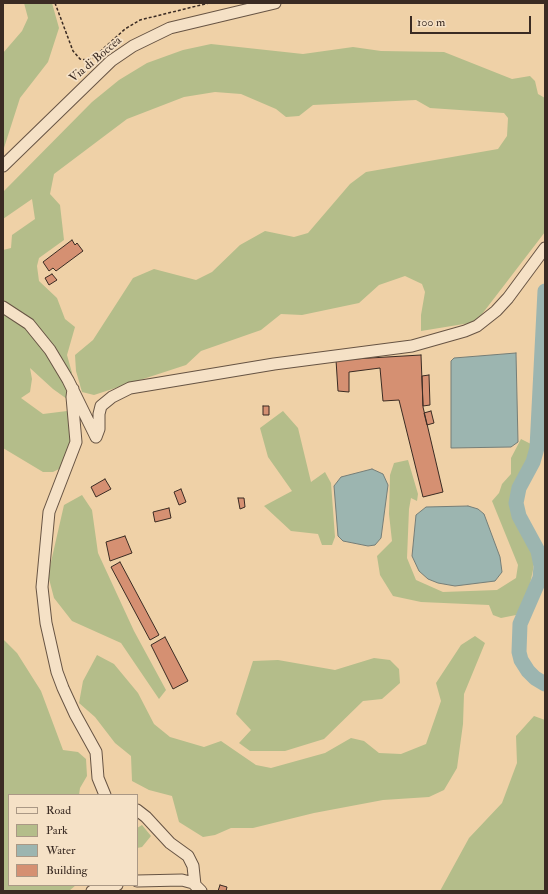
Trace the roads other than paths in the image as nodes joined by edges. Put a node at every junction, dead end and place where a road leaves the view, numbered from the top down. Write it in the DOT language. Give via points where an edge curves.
graph roads {
  1 [pos="275,3"];
  2 [pos="3,166"];
  3 [pos="545,248"];
  4 [pos="3,307"];
  5 [pos="73,389"];
  6 [pos="105,794"];
  7 [pos="138,811"];
  8 [pos="138,881"];
  9 [pos="113,886"];
  10 [pos="198,888"];
  11 [pos="92,891"];
  1 -- 2 [label="street, Via di Boccea" via="170,28 133,46 111,61"];
  3 -- 5 [label="street" via="501,305 488,318 465,331 412,346 274,364 130,388 101,406 96,437"];
  4 -- 5 [label="street" via="22,318 37,332"];
  5 -- 6 [label="street" via="76,442 49,512 42,587 46,623 57,672 75,714 96,752 98,778"];
  7 -- 10 [label="street" via="170,843 188,856"];
  8 -- 10 [label="street" via="182,880"];
  9 -- 11 [label="street"];
}
